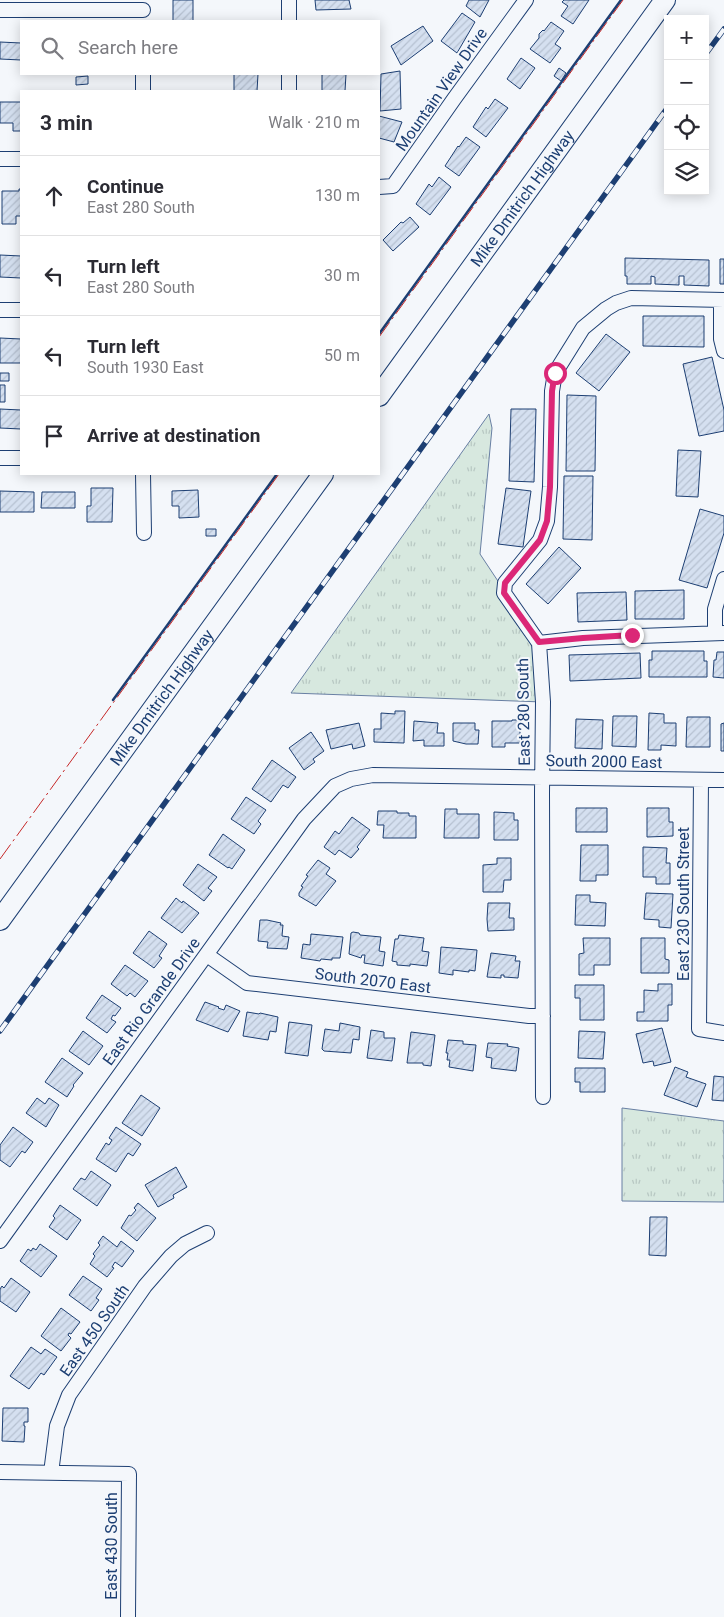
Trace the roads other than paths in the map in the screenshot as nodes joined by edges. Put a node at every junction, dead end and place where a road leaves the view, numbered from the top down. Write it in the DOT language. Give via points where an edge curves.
graph roads {
  1 [pos="289,0"];
  2 [pos="526,0"];
  3 [pos="665,0"];
  4 [pos="0,10"];
  5 [pos="143,11"];
  6 [pos="289,20"];
  7 [pos="143,75"];
  8 [pos="289,75"];
  9 [pos="143,90"];
  10 [pos="289,90"];
  11 [pos="0,158"];
  12 [pos="20,159"];
  13 [pos="380,187"];
  14 [pos="722,300"];
  15 [pos="0,310"];
  16 [pos="20,310"];
  17 [pos="724,351"];
  18 [pos="380,395"];
  19 [pos="0,458"];
  20 [pos="20,458"];
  21 [pos="143,475"];
  22 [pos="322,475"];
  23 [pos="144,533"];
  24 [pos="724,579"];
  25 [pos="720,633"];
  26 [pos="539,642"];
  27 [pos="542,778"];
  28 [pos="701,780"];
  29 [pos="724,780"];
  30 [pos="335,786"];
  31 [pos="0,920"];
  32 [pos="207,956"];
  33 [pos="543,1016"];
  34 [pos="724,1033"];
  35 [pos="543,1097"];
  36 [pos="207,1233"];
  37 [pos="0,1241"];
  38 [pos="0,1472"];
  39 [pos="51,1473"];
  40 [pos="128,1617"];
  1 -- 6 [label="street"];
  2 -- 13 [label="street, Mountain View Drive" via="393,186"];
  3 -- 18 [label="highway, Mike Dmitrich Highway"];
  4 -- 5 [label="street"];
  7 -- 9 [label="street"];
  8 -- 10 [label="street"];
  11 -- 12 [label="street"];
  14 -- 17 [label="street" via="721,339"];
  14 -- 26 [label="street, East 280 South" via="631,298 616,303 583,328 555,373 547,521 540,540 505,583 504,593"];
  15 -- 16 [label="street"];
  19 -- 20 [label="street"];
  21 -- 23 [label="street"];
  22 -- 31 [label="highway, Mike Dmitrich Highway"];
  24 -- 25 [label="street" via="715,609"];
  25 -- 26 [label="street"];
  26 -- 27 [label="street, East 280 South" via="543,702"];
  27 -- 28 [label="street, South 2000 East"];
  27 -- 30 [label="street, South 2000 East" via="374,775"];
  27 -- 33 [label="street, East 280 South"];
  28 -- 29 [label="street, South 2000 East"];
  28 -- 34 [label="street, East 230 South Street" via="699,1029"];
  30 -- 32 [label="street, East Rio Grande Drive" via="304,819"];
  32 -- 33 [label="street, South 2070 East" via="247,983"];
  32 -- 37 [label="street, East Rio Grande Drive"];
  33 -- 35 [label="street, East 280 South"];
  36 -- 39 [label="street, East 450 South" via="185,1244 145,1286 69,1395 58,1426"];
  38 -- 39 [label="street"];
  39 -- 40 [label="street, East 430 South" via="129,1474"];
}
